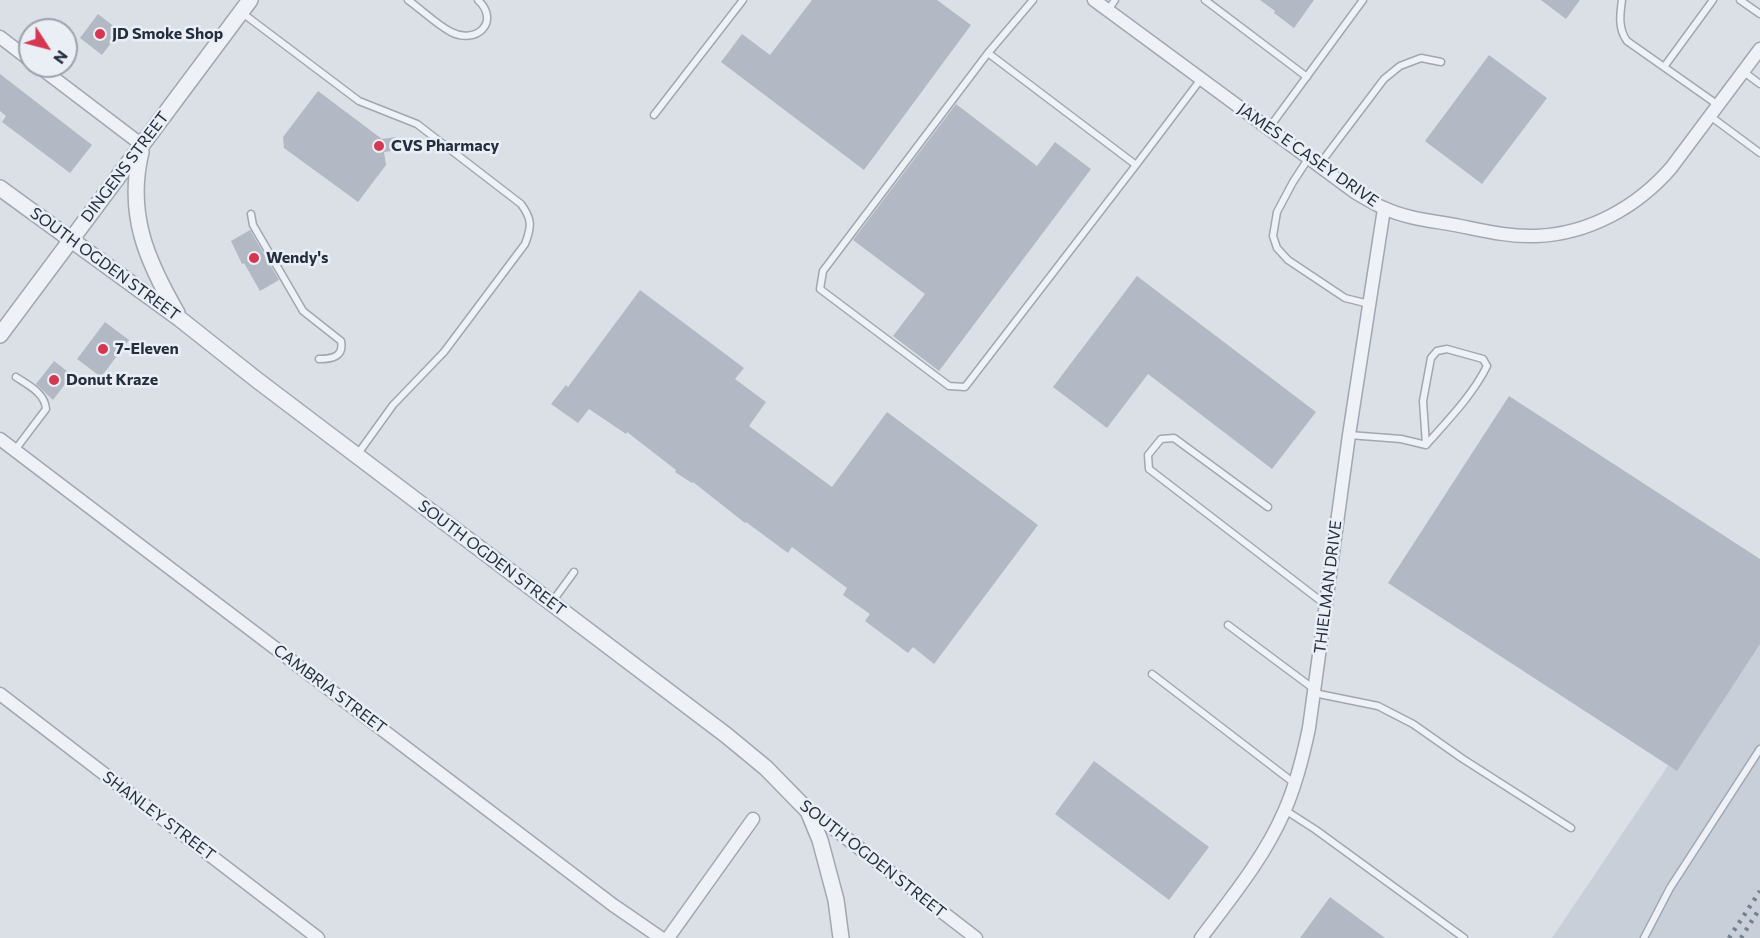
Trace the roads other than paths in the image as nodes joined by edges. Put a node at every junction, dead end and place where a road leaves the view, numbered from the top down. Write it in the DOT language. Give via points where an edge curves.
graph roads {
  1 [pos="408,0"];
  2 [pos="478,0"];
  3 [pos="742,0"];
  4 [pos="1033,0"];
  5 [pos="1094,0"];
  6 [pos="1205,0"];
  7 [pos="1363,0"];
  8 [pos="1622,0"];
  9 [pos="1713,0"];
  10 [pos="1740,0"];
  11 [pos="1112,5"];
  12 [pos="246,6"];
  13 [pos="1760,15"];
  14 [pos="0,37"];
  15 [pos="1760,49"];
  16 [pos="18,51"];
  17 [pos="988,53"];
  18 [pos="1441,62"];
  19 [pos="1664,67"];
  20 [pos="1743,71"];
  21 [pos="1307,76"];
  22 [pos="54,78"];
  23 [pos="1201,79"];
  24 [pos="1760,84"];
  25 [pos="1714,110"];
  26 [pos="654,116"];
  27 [pos="1269,129"];
  28 [pos="142,145"];
  29 [pos="1760,153"];
  30 [pos="1314,162"];
  31 [pos="1136,165"];
  32 [pos="0,188"];
  33 [pos="1384,208"];
  34 [pos="251,214"];
  35 [pos="71,241"];
  36 [pos="1369,304"];
  37 [pos="180,319"];
  38 [pos="0,334"];
  39 [pos="319,360"];
  40 [pos="15,376"];
  41 [pos="1349,435"];
  42 [pos="0,439"];
  43 [pos="1426,445"];
  44 [pos="15,450"];
  45 [pos="357,456"];
  46 [pos="1268,507"];
  47 [pos="574,572"];
  48 [pos="551,603"];
  49 [pos="1326,605"];
  50 [pos="1228,625"];
  51 [pos="1152,674"];
  52 [pos="1315,692"];
  53 [pos="0,694"];
  54 [pos="1760,749"];
  55 [pos="1295,784"];
  56 [pos="1285,810"];
  57 [pos="808,811"];
  58 [pos="753,819"];
  59 [pos="1571,828"];
  60 [pos="973,937"];
  61 [pos="318,938"];
  62 [pos="661,938"];
  63 [pos="668,938"];
  64 [pos="841,938"];
  65 [pos="1201,938"];
  66 [pos="1464,938"];
  67 [pos="1644,938"];
  1 -- 2 [label="lane" via="452,33 471,35 479,34 487,19 486,9"];
  3 -- 26 [label="lane"];
  4 -- 17 [label="lane"];
  5 -- 11 [label="street, JAMES E CASEY DRIVE"];
  6 -- 21 [label="lane"];
  7 -- 21 [label="lane"];
  8 -- 19 [label="lane" via="1623,35"];
  9 -- 19 [label="lane"];
  10 -- 13 [label="lane"];
  11 -- 23 [label="street, JAMES E CASEY DRIVE"];
  12 -- 28 [label="street, DINGENS STREET"];
  12 -- 45 [label="lane" via="359,101 417,124 528,213 525,244 444,352 393,405"];
  14 -- 16 [label="street"];
  15 -- 20 [label="street, JAMES E CASEY DRIVE"];
  17 -- 31 [label="lane"];
  17 -- 31 [label="lane" via="823,271 820,289 949,386 965,387"];
  18 -- 30 [label="lane" via="1421,58 1400,66 1384,79"];
  19 -- 25 [label="lane"];
  20 -- 24 [label="lane"];
  20 -- 25 [label="street, JAMES E CASEY DRIVE"];
  21 -- 27 [label="lane"];
  22 -- 28 [label="street"];
  23 -- 27 [label="street, JAMES E CASEY DRIVE"];
  23 -- 31 [label="lane"];
  25 -- 29 [label="lane"];
  25 -- 33 [label="street, JAMES E CASEY DRIVE" via="1671,168 1636,202 1564,234 1507,235"];
  27 -- 30 [label="street, JAMES E CASEY DRIVE"];
  28 -- 35 [label="street, DINGENS STREET"];
  28 -- 37 [label="street" via="134,191 142,240"];
  30 -- 33 [label="street, JAMES E CASEY DRIVE"];
  30 -- 36 [label="lane" via="1293,182 1277,212 1273,236 1277,248 1288,260 1345,298"];
  32 -- 35 [label="street, SOUTH OGDEN STREET"];
  33 -- 36 [label="street, THIELMAN DRIVE"];
  34 -- 39 [label="lane" via="253,225 303,311 341,341 335,358"];
  35 -- 37 [label="street, SOUTH OGDEN STREET"];
  35 -- 38 [label="street, DINGENS STREET"];
  36 -- 41 [label="street, THIELMAN DRIVE"];
  37 -- 45 [label="street, SOUTH OGDEN STREET"];
  40 -- 44 [label="lane" via="46,401 46,409"];
  41 -- 43 [label="lane"];
  41 -- 49 [label="street, THIELMAN DRIVE"];
  42 -- 44 [label="street, CAMBRIA STREET"];
  43 -- 43 [label="lane" via="1423,401 1431,358 1437,351 1447,350 1484,359 1487,366 1480,380"];
  44 -- 62 [label="street, CAMBRIA STREET"];
  45 -- 48 [label="street, SOUTH OGDEN STREET"];
  46 -- 49 [label="lane" via="1174,438 1161,439 1148,455 1149,469"];
  47 -- 48 [label="lane"];
  48 -- 57 [label="street, SOUTH OGDEN STREET" via="726,735"];
  49 -- 52 [label="street, THIELMAN DRIVE"];
  50 -- 52 [label="lane"];
  51 -- 55 [label="lane"];
  52 -- 55 [label="street, THIELMAN DRIVE"];
  52 -- 59 [label="lane" via="1378,706 1413,724"];
  53 -- 61 [label="street, SHANLEY STREET"];
  54 -- 67 [label="lane" via="1670,888"];
  55 -- 56 [label="street, THIELMAN DRIVE"];
  56 -- 65 [label="street, THIELMAN DRIVE" via="1262,854"];
  56 -- 66 [label="lane"];
  57 -- 60 [label="street, SOUTH OGDEN STREET"];
  57 -- 64 [label="street" via="836,900"];
  58 -- 63 [label="street"];
}
